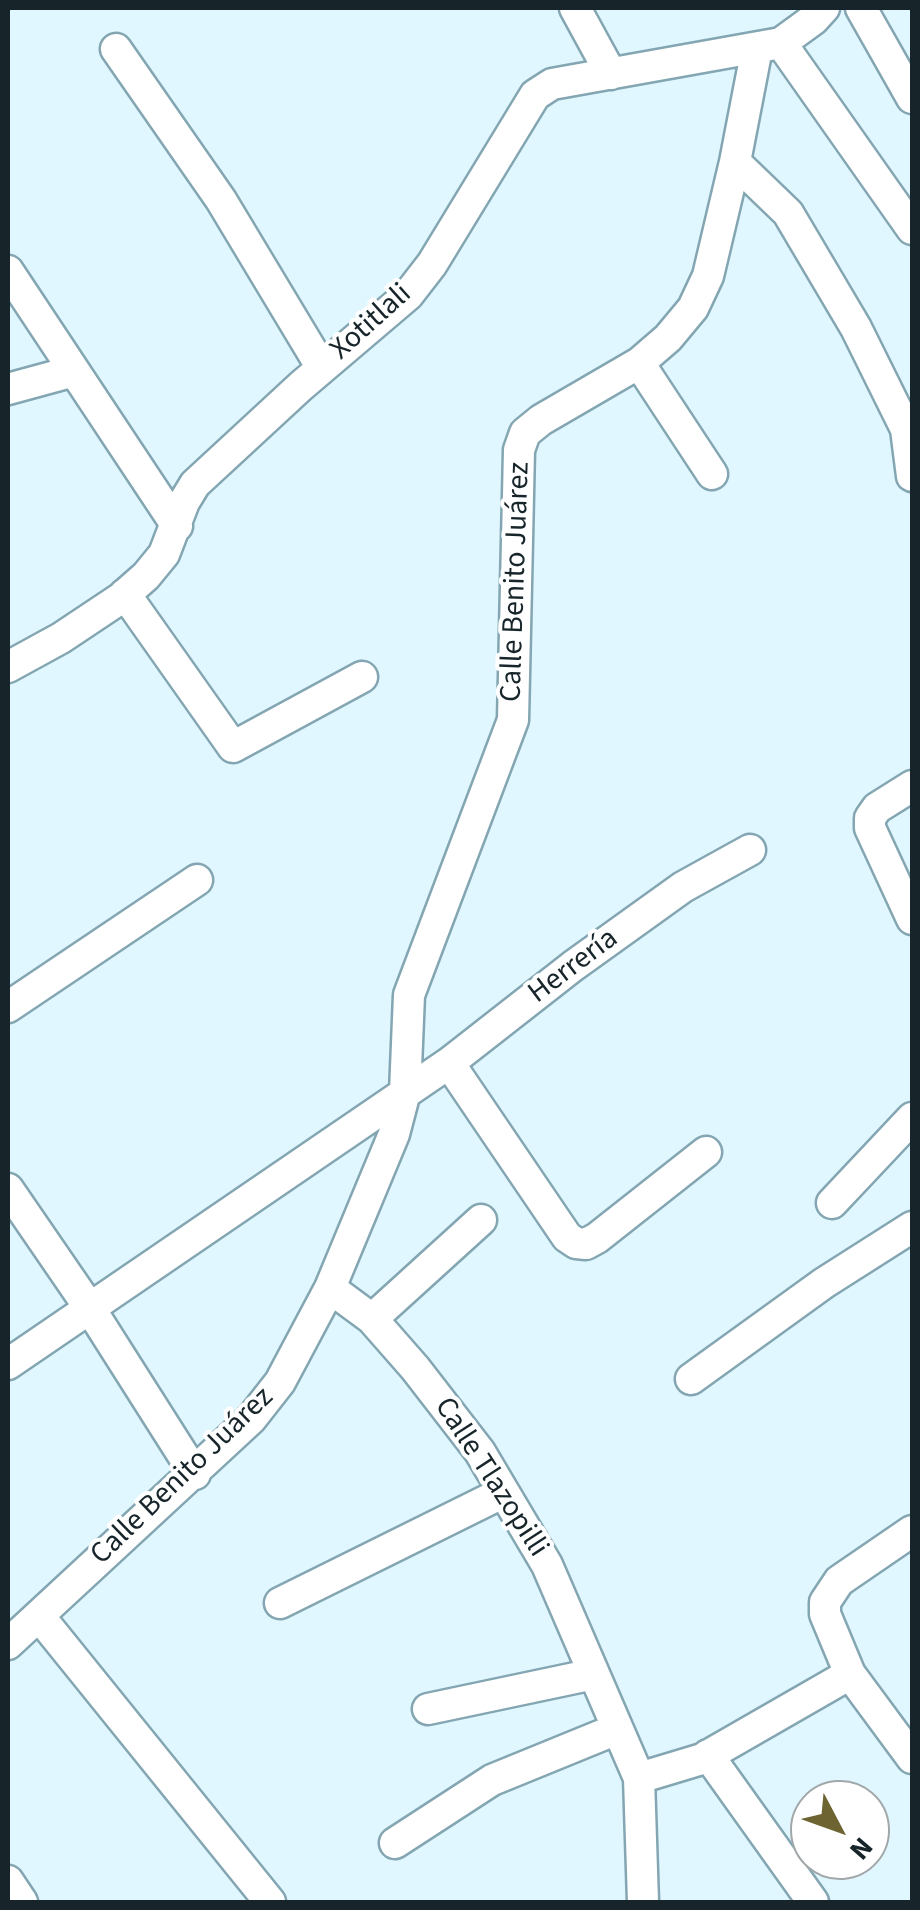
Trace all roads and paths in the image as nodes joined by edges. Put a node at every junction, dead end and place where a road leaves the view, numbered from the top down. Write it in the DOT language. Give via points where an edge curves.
graph roads {
  1 [pos="576,8"];
  2 [pos="824,8"];
  3 [pos="861,8"];
  4 [pos="769,46"];
  5 [pos="116,48"];
  6 [pos="611,74"];
  7 [pos="912,98"];
  8 [pos="736,162"];
  9 [pos="912,230"];
  10 [pos="8,271"];
  11 [pos="639,363"];
  12 [pos="322,368"];
  13 [pos="74,371"];
  14 [pos="8,389"];
  15 [pos="712,474"];
  16 [pos="912,476"];
  17 [pos="177,526"];
  18 [pos="125,594"];
  19 [pos="8,667"];
  20 [pos="362,676"];
  21 [pos="912,786"];
  22 [pos="750,850"];
  23 [pos="197,880"];
  24 [pos="912,919"];
  25 [pos="8,1006"];
  26 [pos="450,1063"];
  27 [pos="404,1092"];
  28 [pos="912,1118"];
  29 [pos="706,1152"];
  30 [pos="8,1189"];
  31 [pos="832,1202"];
  32 [pos="481,1220"];
  33 [pos="912,1227"];
  34 [pos="330,1288"];
  35 [pos="89,1307"];
  36 [pos="372,1319"];
  37 [pos="8,1364"];
  38 [pos="691,1380"];
  39 [pos="195,1474"];
  40 [pos="502,1493"];
  41 [pos="912,1531"];
  42 [pos="280,1603"];
  43 [pos="39,1616"];
  44 [pos="8,1644"];
  45 [pos="594,1674"];
  46 [pos="850,1674"];
  47 [pos="428,1709"];
  48 [pos="617,1730"];
  49 [pos="708,1755"];
  50 [pos="912,1758"];
  51 [pos="639,1778"];
  52 [pos="395,1843"];
  53 [pos="8,1881"];
  54 [pos="22,1902"];
  55 [pos="270,1902"];
  56 [pos="643,1902"];
  57 [pos="813,1902"];
  1 -- 6 [label="street"];
  2 -- 4 [label="street"];
  3 -- 7 [label="street"];
  4 -- 6 [label="street, Xotitlali"];
  4 -- 8 [label="street, Calle Benito Juárez"];
  4 -- 9 [label="street"];
  5 -- 12 [label="street" via="220,200"];
  6 -- 12 [label="street, Xotitlali" via="552,84 534,95 432,264 408,294"];
  8 -- 11 [label="street, Calle Benito Juárez" via="708,276 693,308"];
  8 -- 16 [label="street" via="788,214 856,328 906,429"];
  10 -- 13 [label="street"];
  11 -- 15 [label="street"];
  11 -- 27 [label="street, Calle Benito Juárez" via="540,420 519,450 513,720 410,996"];
  12 -- 17 [label="street, Xotitlali" via="195,484"];
  13 -- 14 [label="street"];
  13 -- 17 [label="street"];
  17 -- 18 [label="street, Xotitlali" via="164,554"];
  18 -- 19 [label="street, Xotitlali"];
  18 -- 20 [label="street" via="232,747"];
  21 -- 24 [label="street" via="876,808 870,828"];
  22 -- 26 [label="street, Herrería" via="683,886"];
  23 -- 25 [label="street"];
  26 -- 27 [label="street, Herrería"];
  26 -- 29 [label="street" via="566,1238 576,1243 597,1238"];
  27 -- 34 [label="street" via="394,1134"];
  27 -- 35 [label="street, Herrería"];
  28 -- 31 [label="street"];
  30 -- 35 [label="street"];
  32 -- 36 [label="street"];
  33 -- 38 [label="street"];
  34 -- 36 [label="street, Calle Tlazopilli"];
  34 -- 39 [label="street, Calle Benito Juárez" via="280,1382"];
  35 -- 37 [label="street, Herrería"];
  35 -- 39 [label="street"];
  36 -- 40 [label="street, Calle Tlazopilli" via="480,1452"];
  39 -- 43 [label="street, Calle Benito Juárez"];
  40 -- 42 [label="street"];
  40 -- 45 [label="street, Calle Tlazopilli" via="547,1565"];
  41 -- 46 [label="street" via="829,1591 825,1614"];
  43 -- 44 [label="street, Calle Benito Juárez"];
  43 -- 55 [label="street"];
  45 -- 47 [label="street"];
  45 -- 48 [label="street, Calle Tlazopilli"];
  46 -- 49 [label="street"];
  46 -- 50 [label="street"];
  48 -- 51 [label="street, Calle Tlazopilli"];
  48 -- 52 [label="street" via="492,1780"];
  49 -- 51 [label="street"];
  49 -- 57 [label="street"];
  51 -- 56 [label="street, Calle Tlazopilli"];
  53 -- 54 [label="street"];
}
